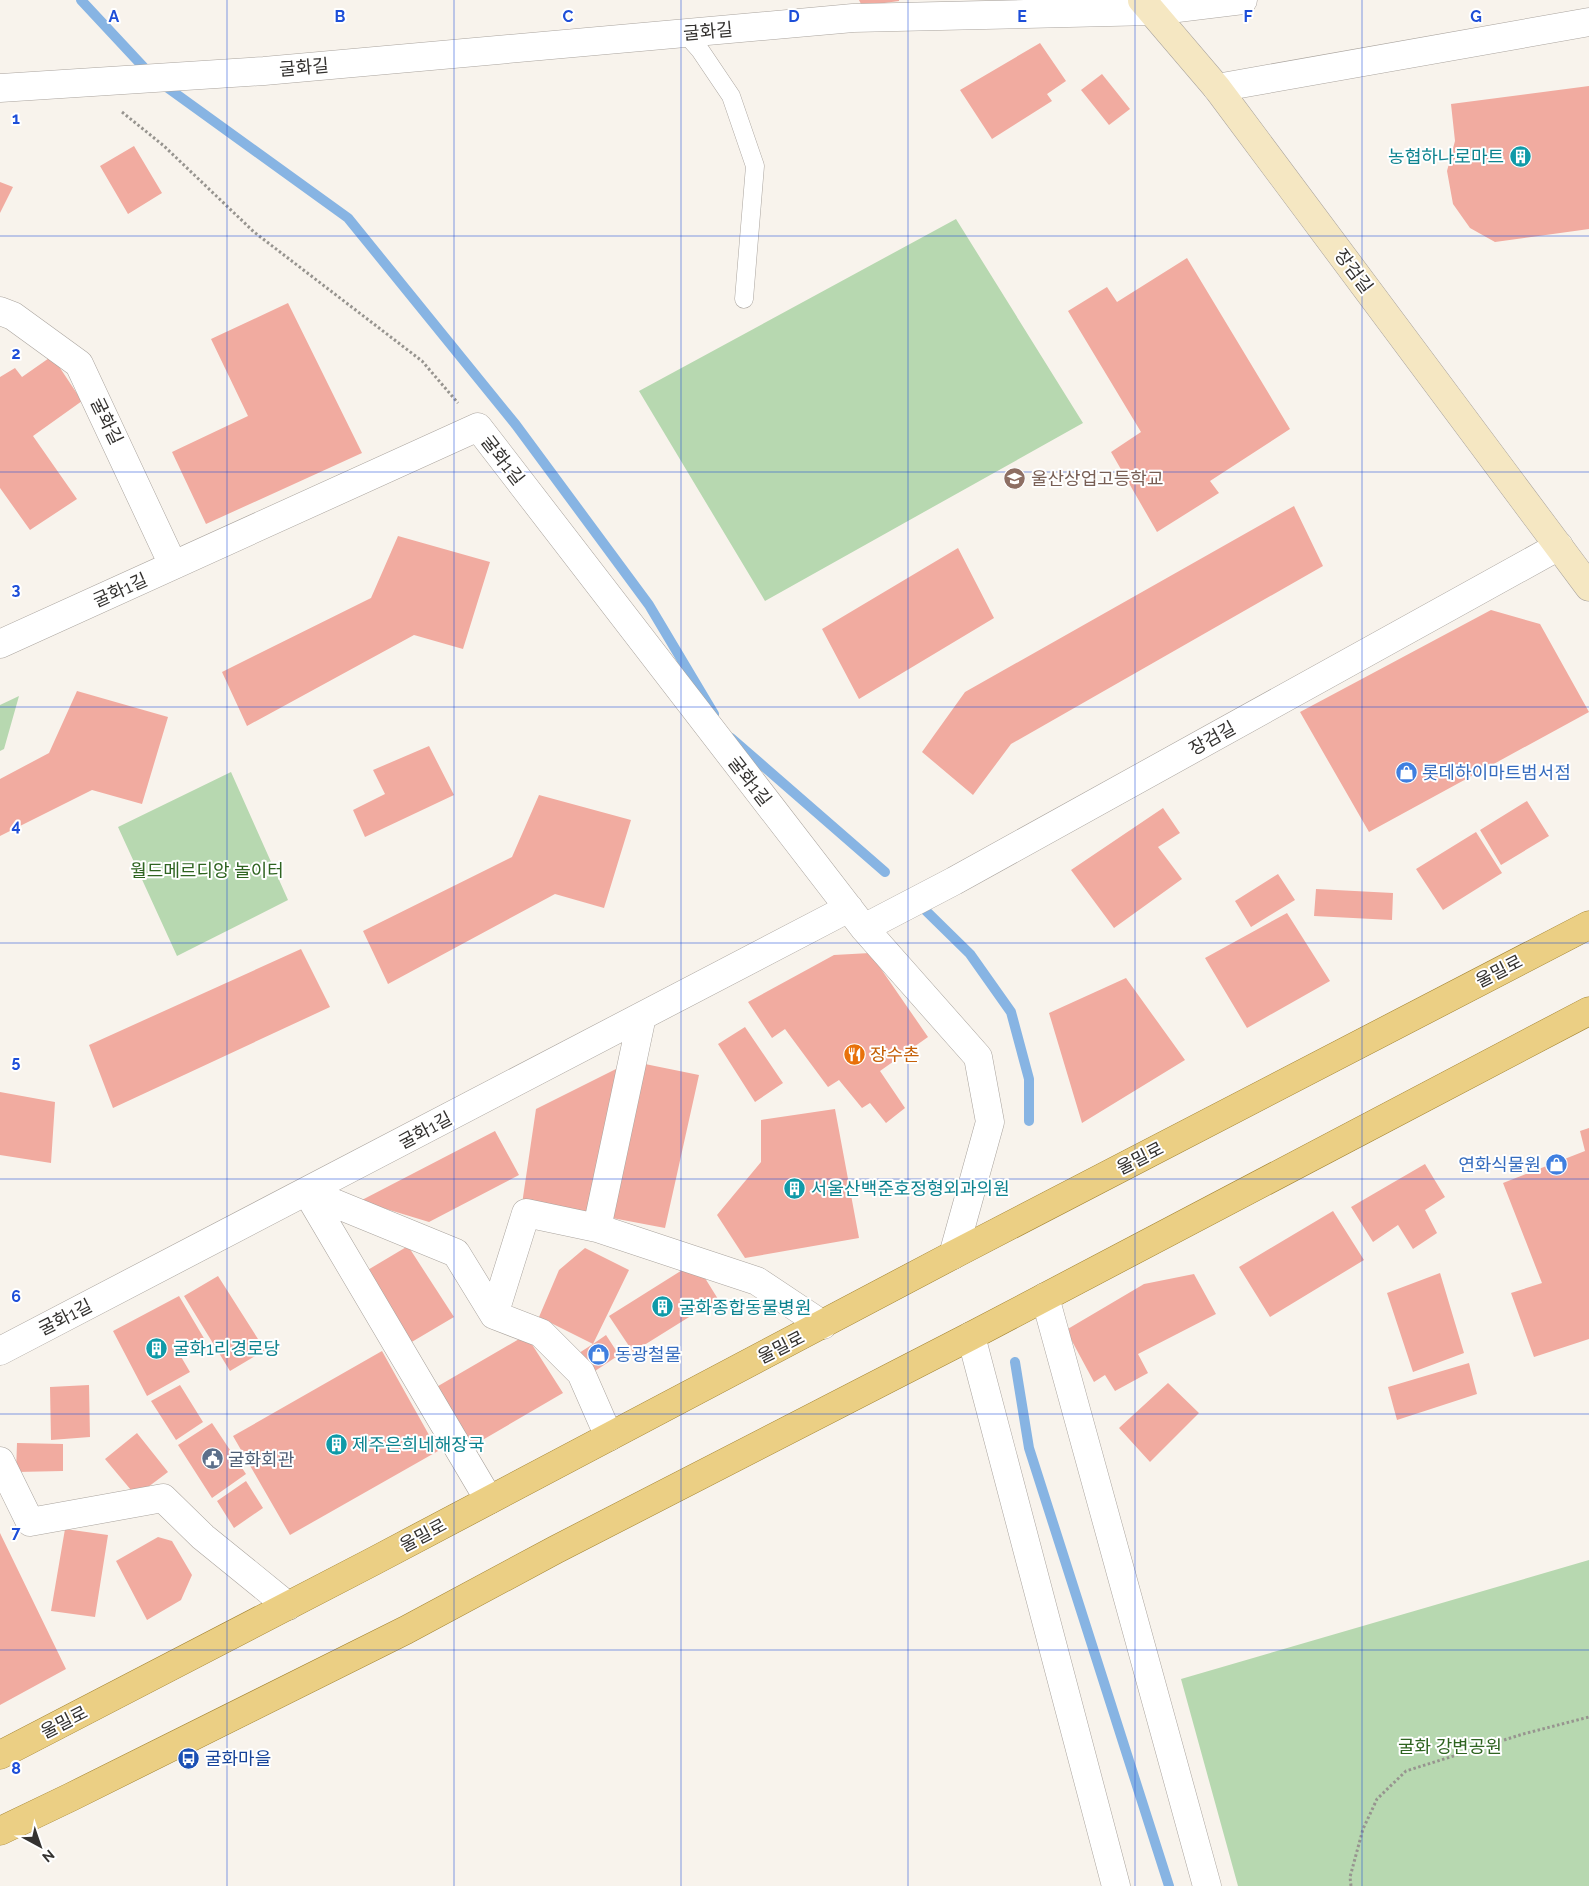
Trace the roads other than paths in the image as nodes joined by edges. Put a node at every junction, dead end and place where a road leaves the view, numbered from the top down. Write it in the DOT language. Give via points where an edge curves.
graph roads {
  1 [pos="1243,0"];
  2 [pos="1147,6"];
  3 [pos="1589,22"];
  4 [pos="685,33"];
  5 [pos="0,88"];
  6 [pos="1217,88"];
  7 [pos="744,299"];
  8 [pos="0,311"];
  9 [pos="1559,546"];
  10 [pos="174,565"];
  11 [pos="1589,587"];
  12 [pos="0,644"];
  13 [pos="856,918"];
  14 [pos="1589,924"];
  15 [pos="1589,1011"];
  16 [pos="642,1016"];
  17 [pos="307,1192"];
  18 [pos="597,1228"];
  19 [pos="953,1255"];
  20 [pos="1044,1297"];
  21 [pos="494,1315"];
  22 [pos="823,1325"];
  23 [pos="971,1336"];
  24 [pos="0,1351"];
  25 [pos="608,1436"];
  26 [pos="0,1461"];
  27 [pos="489,1500"];
  28 [pos="288,1606"];
  29 [pos="0,1755"];
  30 [pos="0,1831"];
  31 [pos="1116,1886"];
  32 [pos="1207,1886"];
  1 -- 2 [label="street, 굴화길"];
  2 -- 4 [label="street, 굴화길" via="853,18"];
  2 -- 6 [label="main road, 장검길"];
  3 -- 6 [label="street"];
  4 -- 5 [label="street, 굴화길" via="264,71"];
  4 -- 7 [label="lane" via="731,96 755,166"];
  6 -- 9 [label="main road, 장검길"];
  8 -- 10 [label="street, 굴화길" via="13,316 79,364"];
  9 -- 11 [label="main road, 장검길"];
  9 -- 13 [label="street, 장검길" via="954,881"];
  10 -- 12 [label="street, 굴화1길"];
  10 -- 13 [label="street, 굴화1길" via="478,427"];
  13 -- 16 [label="street, 굴화1길"];
  13 -- 19 [label="street, 굴화1길" via="978,1057 990,1122"];
  14 -- 19 [label="main road, 울밀로"];
  15 -- 20 [label="main road"];
  16 -- 17 [label="street, 굴화1길"];
  16 -- 18 [label="street"];
  17 -- 21 [label="street" via="456,1253"];
  17 -- 24 [label="street, 굴화1길"];
  17 -- 27 [label="street"];
  18 -- 21 [label="street" via="526,1213"];
  18 -- 22 [label="street" via="757,1281"];
  19 -- 22 [label="main road, 울밀로"];
  20 -- 23 [label="main road"];
  20 -- 32 [label="street"];
  21 -- 25 [label="street" via="541,1334 581,1373"];
  22 -- 25 [label="main road, 울밀로"];
  23 -- 30 [label="main road" via="563,1545 406,1630"];
  23 -- 31 [label="street"];
  25 -- 27 [label="main road, 울밀로"];
  26 -- 28 [label="street" via="30,1522 163,1498 203,1537"];
  27 -- 28 [label="main road, 울밀로"];
  28 -- 29 [label="main road, 울밀로"];
}
